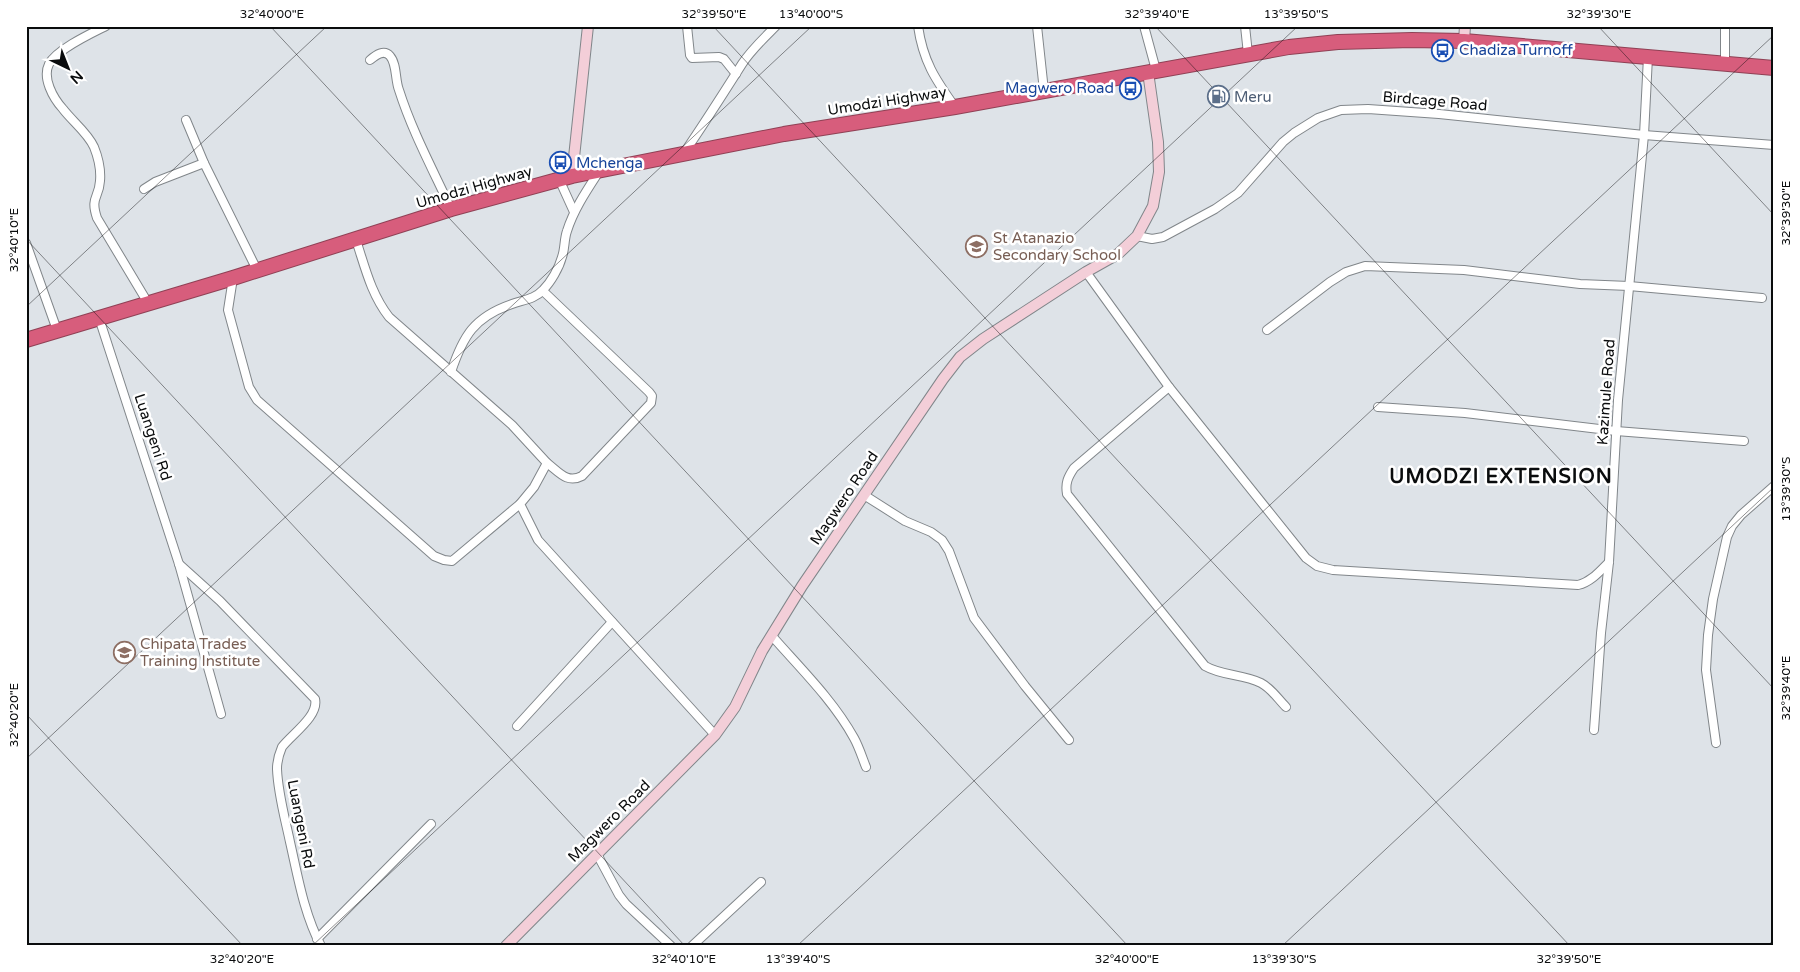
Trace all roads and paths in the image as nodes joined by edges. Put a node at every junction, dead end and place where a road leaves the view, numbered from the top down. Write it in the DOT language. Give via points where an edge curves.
graph roads {
  1 [pos="106,26"];
  2 [pos="588,26"];
  3 [pos="687,26"];
  4 [pos="776,26"];
  5 [pos="918,26"];
  6 [pos="1037,26"];
  7 [pos="1144,26"];
  8 [pos="1244,26"];
  9 [pos="1465,26"];
  10 [pos="1725,26"];
  11 [pos="1464,41"];
  12 [pos="1248,54"];
  13 [pos="1648,57"];
  14 [pos="370,60"];
  15 [pos="1725,64"];
  16 [pos="1774,68"];
  17 [pos="1152,71"];
  18 [pos="736,74"];
  19 [pos="1044,91"];
  20 [pos="955,107"];
  21 [pos="186,120"];
  22 [pos="1644,135"];
  23 [pos="1774,145"];
  24 [pos="684,153"];
  25 [pos="204,162"];
  26 [pos="600,170"];
  27 [pos="566,178"];
  28 [pos="144,189"];
  29 [pos="451,209"];
  30 [pos="574,212"];
  31 [pos="1137,236"];
  32 [pos="356,240"];
  33 [pos="26,243"];
  34 [pos="257,270"];
  35 [pos="1086,272"];
  36 [pos="233,278"];
  37 [pos="1629,286"];
  38 [pos="543,290"];
  39 [pos="1762,298"];
  40 [pos="148,303"];
  41 [pos="99,318"];
  42 [pos="57,330"];
  43 [pos="1267,330"];
  44 [pos="26,340"];
  45 [pos="451,372"];
  46 [pos="1169,387"];
  47 [pos="1378,407"];
  48 [pos="1616,431"];
  49 [pos="1744,441"];
  50 [pos="547,463"];
  51 [pos="1774,486"];
  52 [pos="864,496"];
  53 [pos="520,504"];
  54 [pos="1609,562"];
  55 [pos="180,564"];
  56 [pos="612,622"];
  57 [pos="772,636"];
  58 [pos="1286,707"];
  59 [pos="221,714"];
  60 [pos="517,726"];
  61 [pos="1594,730"];
  62 [pos="715,735"];
  63 [pos="1069,740"];
  64 [pos="1716,742"];
  65 [pos="866,767"];
  66 [pos="431,824"];
  67 [pos="597,854"];
  68 [pos="761,882"];
  69 [pos="319,942"];
  70 [pos="508,945"];
  71 [pos="671,946"];
  72 [pos="692,946"];
  1 -- 40 [label="street" via="62,51 50,63 48,84 61,108 94,146 100,182 93,207"];
  2 -- 27 [label="street"];
  3 -- 18 [label="street" via="692,58 724,58"];
  4 -- 18 [label="street" via="751,52"];
  5 -- 20 [label="street" via="924,54 934,77"];
  6 -- 19 [label="street"];
  7 -- 17 [label="street"];
  8 -- 12 [label="street"];
  9 -- 11 [label="street"];
  10 -- 15 [label="street"];
  11 -- 12 [label="highway, Umodzi Highway" via="1338,42 1289,46"];
  11 -- 13 [label="highway, Umodzi Highway"];
  12 -- 17 [label="highway, Umodzi Highway"];
  13 -- 15 [label="highway, Umodzi Highway"];
  13 -- 22 [label="street, Kazimule Road"];
  14 -- 29 [label="street" via="384,53 392,60 409,119"];
  15 -- 16 [label="highway, Umodzi Highway"];
  17 -- 19 [label="highway, Umodzi Highway"];
  17 -- 31 [label="street, Magwero Road" via="1159,172 1153,206"];
  18 -- 24 [label="street"];
  19 -- 20 [label="highway, Umodzi Highway"];
  20 -- 24 [label="highway, Umodzi Highway"];
  21 -- 25 [label="street"];
  22 -- 23 [label="street, Birdcage Road"];
  22 -- 31 [label="street, Birdcage Road" via="1439,114 1341,110 1318,118 1294,133 1238,193 1215,209 1163,237"];
  22 -- 37 [label="street, Kazimule Road"];
  24 -- 26 [label="highway, Umodzi Highway"];
  25 -- 28 [label="street"];
  25 -- 34 [label="street"];
  26 -- 27 [label="highway, Umodzi Highway"];
  26 -- 30 [label="street"];
  27 -- 29 [label="highway, Umodzi Highway"];
  27 -- 30 [label="street"];
  29 -- 32 [label="highway, Umodzi Highway"];
  30 -- 38 [label="street" via="566,232 562,257"];
  31 -- 35 [label="street, Magwero Road" via="1118,254"];
  32 -- 34 [label="highway, Umodzi Highway"];
  32 -- 45 [label="street" via="380,305 389,317"];
  33 -- 42 [label="street"];
  34 -- 36 [label="highway, Umodzi Highway"];
  35 -- 46 [label="street"];
  35 -- 52 [label="street, Magwero Road" via="960,357"];
  36 -- 40 [label="highway, Umodzi Highway"];
  36 -- 53 [label="street" via="228,310 249,387 258,400 434,556 452,561"];
  37 -- 39 [label="street"];
  37 -- 43 [label="street" via="1580,284 1464,270 1365,266 1330,282"];
  37 -- 48 [label="street, Kazimule Road"];
  38 -- 45 [label="street" via="481,320 462,342"];
  38 -- 50 [label="street" via="652,396 651,403 582,476 568,479"];
  40 -- 41 [label="highway, Umodzi Highway"];
  41 -- 42 [label="highway, Umodzi Highway"];
  41 -- 55 [label="street, Luangeni Rd"];
  42 -- 44 [label="highway, Umodzi Highway"];
  45 -- 50 [label="street" via="512,425"];
  46 -- 54 [label="street" via="1306,558 1317,566 1333,570 1578,585 1591,579"];
  46 -- 58 [label="street" via="1074,468 1067,479 1068,494 1205,666 1267,686"];
  47 -- 48 [label="street"];
  48 -- 49 [label="street"];
  48 -- 54 [label="street, Kazimule Road"];
  50 -- 53 [label="street"];
  51 -- 64 [label="street" via="1742,515 1727,537 1713,599 1706,670"];
  52 -- 57 [label="street, Magwero Road"];
  52 -- 63 [label="street" via="905,522 942,540 974,618"];
  53 -- 56 [label="street" via="538,540"];
  54 -- 61 [label="street, Kazimule Road"];
  55 -- 59 [label="street, Luangeni Rd"];
  55 -- 69 [label="street, Luangeni Rd" via="315,699 313,712 282,747 277,768 307,913"];
  56 -- 60 [label="street"];
  56 -- 62 [label="street"];
  57 -- 62 [label="street, Magwero Road" via="735,707"];
  57 -- 65 [label="street" via="846,724"];
  62 -- 67 [label="street, Magwero Road"];
  66 -- 69 [label="street"];
  67 -- 70 [label="street, Magwero Road"];
  67 -- 71 [label="street" via="626,904"];
  68 -- 72 [label="street"];
}
